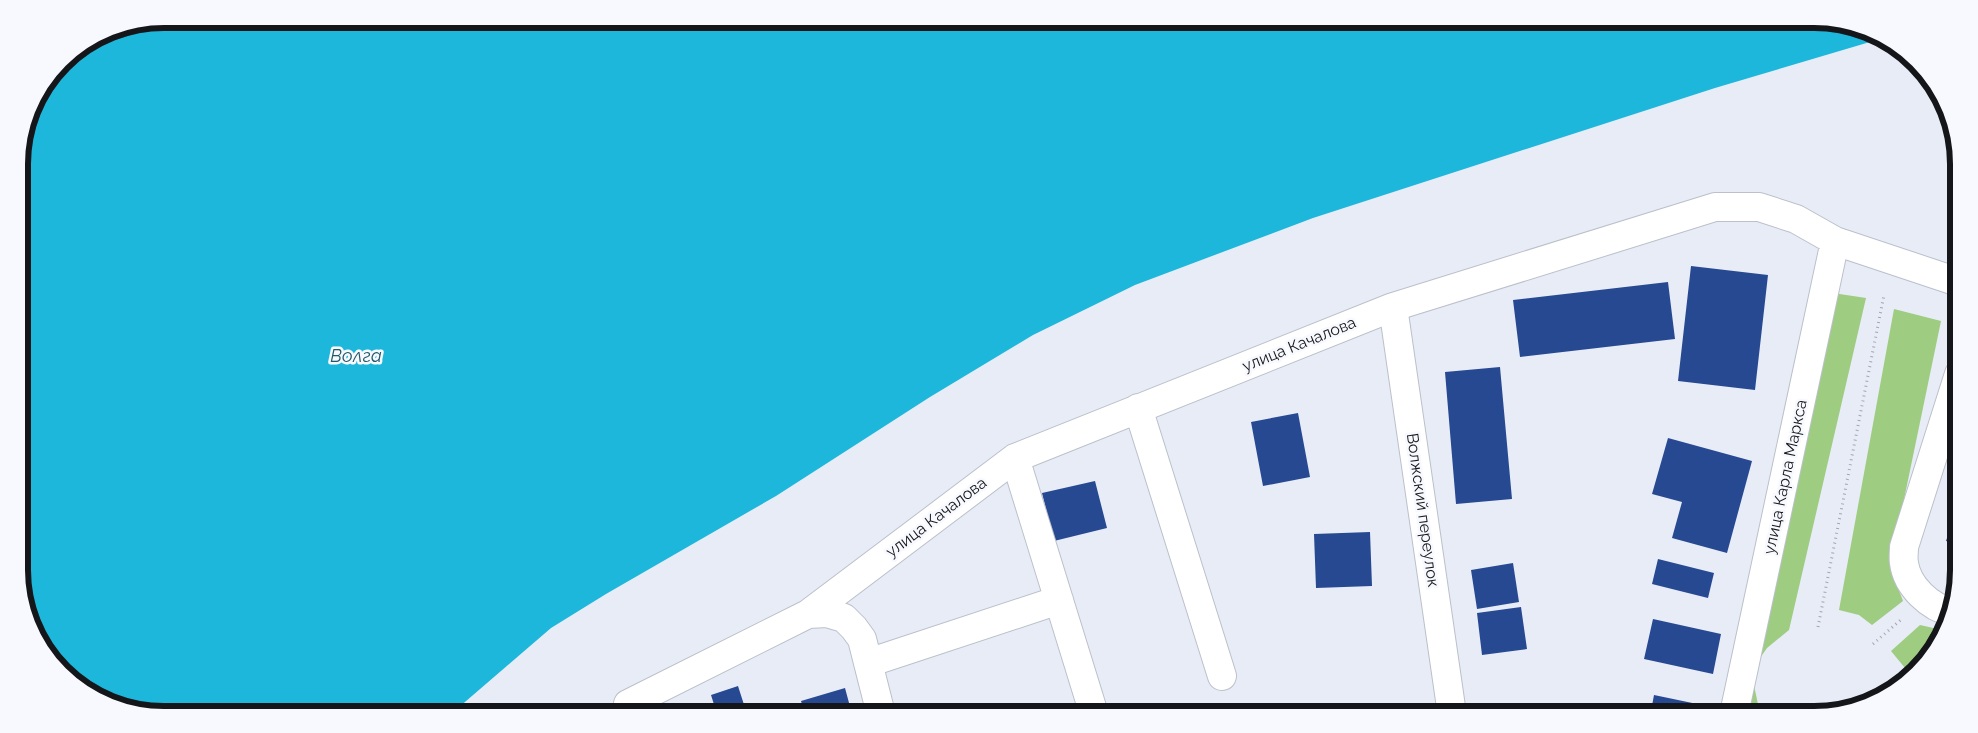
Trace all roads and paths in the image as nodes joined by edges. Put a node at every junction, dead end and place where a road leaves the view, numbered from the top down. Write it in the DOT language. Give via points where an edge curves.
graph roads {
  1 [pos="1835,240"];
  2 [pos="1950,279"];
  3 [pos="1884,294"];
  4 [pos="1394,306"];
  5 [pos="1950,402"];
  6 [pos="1138,408"];
  7 [pos="1015,458"];
  8 [pos="1925,598"];
  9 [pos="1059,600"];
  10 [pos="1944,609"];
  11 [pos="808,614"];
  12 [pos="1818,627"];
  13 [pos="1873,644"];
  14 [pos="868,663"];
  15 [pos="1222,676"];
  16 [pos="1091,705"];
  17 [pos="1451,705"];
  18 [pos="1736,705"];
  19 [pos="626,706"];
  20 [pos="879,706"];
  1 -- 2 [label="street, улица Качалова"];
  1 -- 4 [label="street, улица Качалова" via="1796,219 1759,207 1715,207"];
  1 -- 18 [label="street, улица Карла Маркса"];
  3 -- 12 [label="path"];
  4 -- 6 [label="street, улица Качалова"];
  4 -- 17 [label="street, Волжский переулок"];
  5 -- 8 [label="street" via="1904,547 1904,563 1909,577"];
  6 -- 7 [label="street, улица Качалова"];
  6 -- 15 [label="street"];
  7 -- 9 [label="street"];
  7 -- 11 [label="street, улица Качалова"];
  8 -- 10 [label="street"];
  8 -- 13 [label="path"];
  9 -- 14 [label="street"];
  9 -- 16 [label="street"];
  11 -- 14 [label="street" via="827,613 844,618 862,639"];
  11 -- 19 [label="street, улица Качалова"];
  14 -- 20 [label="street"];
}
